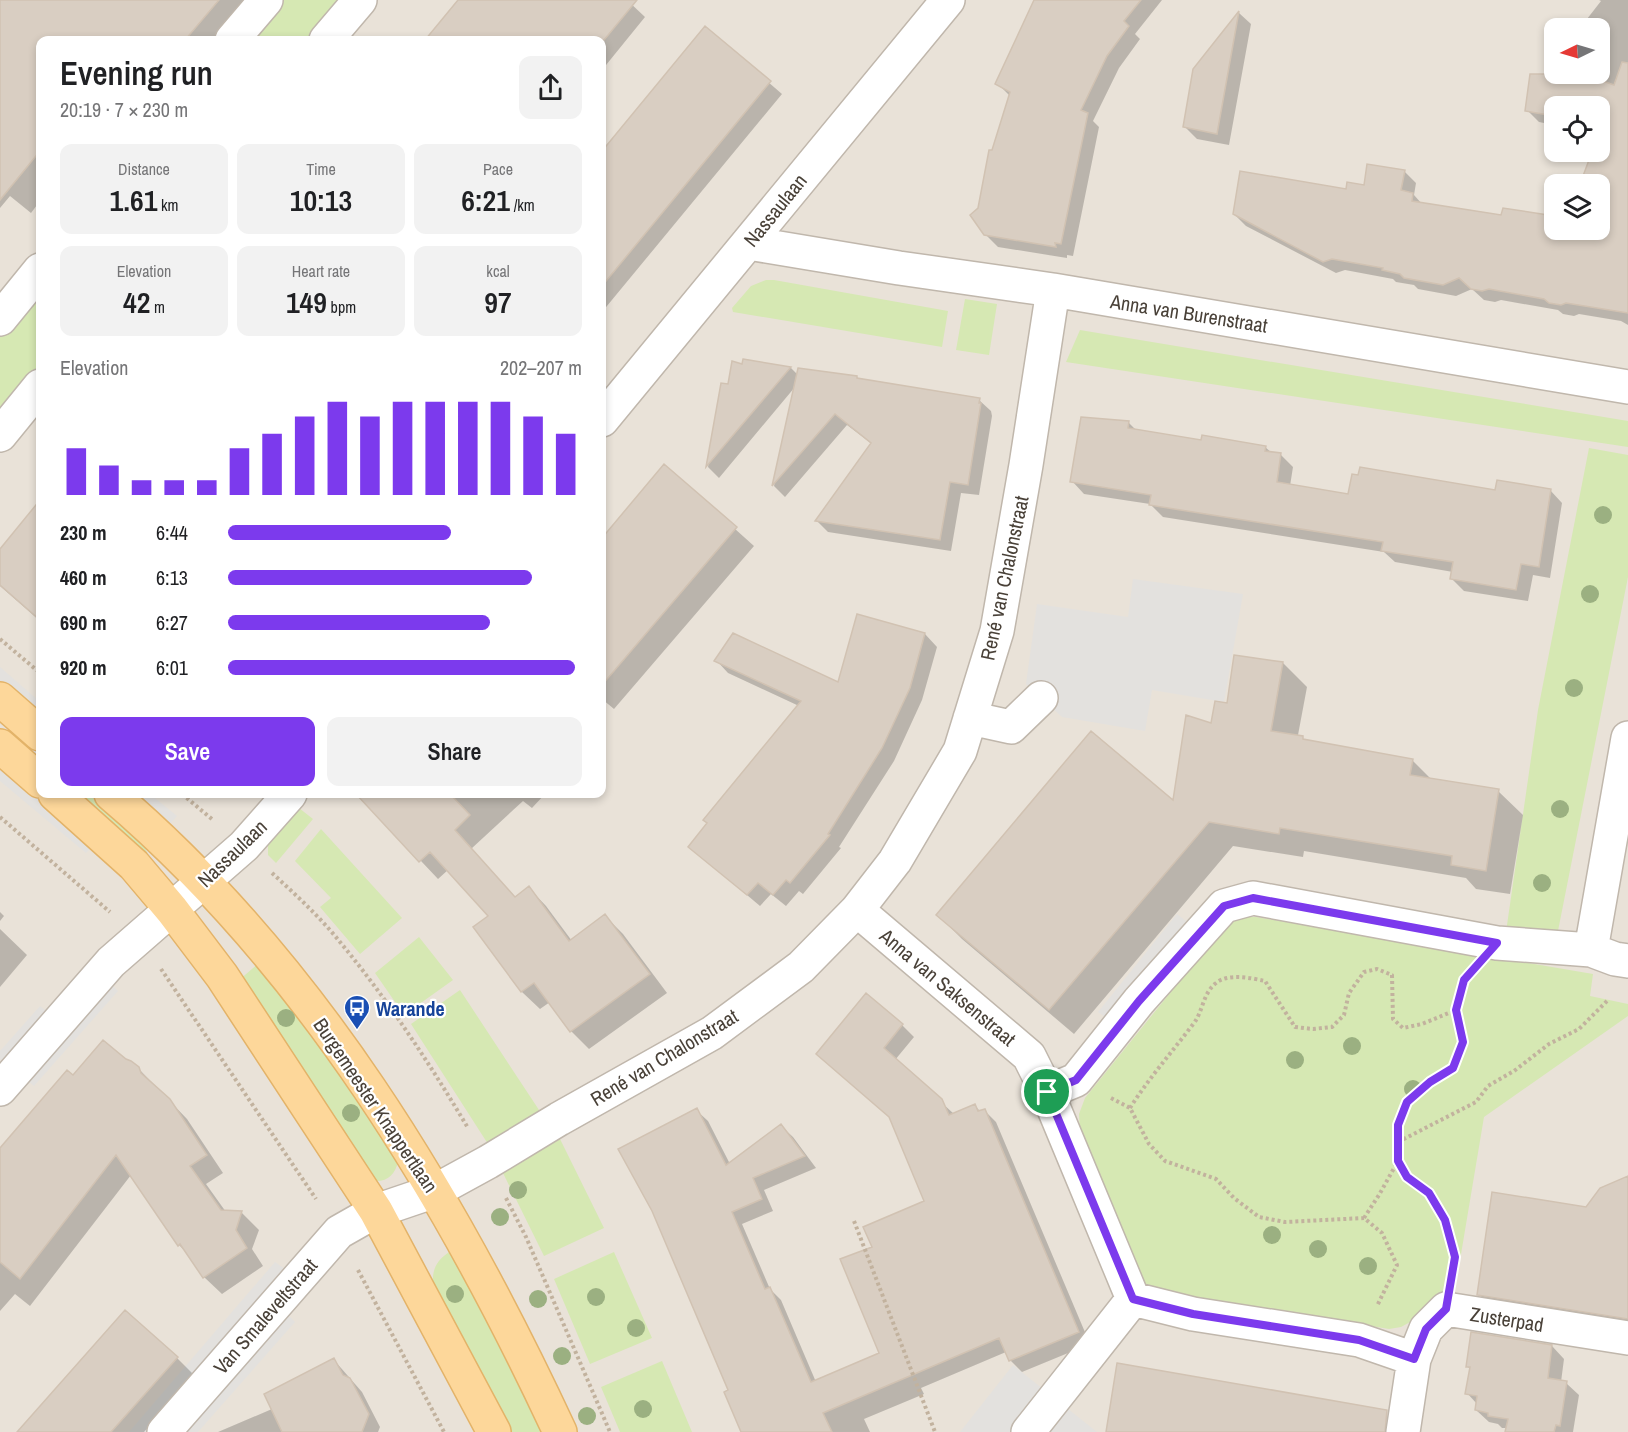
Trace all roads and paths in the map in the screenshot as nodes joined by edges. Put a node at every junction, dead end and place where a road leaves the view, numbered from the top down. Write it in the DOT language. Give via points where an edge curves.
graph roads {
  1 [pos="266,0"];
  2 [pos="360,0"];
  3 [pos="948,0"];
  4 [pos="235,36"];
  5 [pos="329,36"];
  6 [pos="748,243"];
  7 [pos="36,275"];
  8 [pos="1053,290"];
  9 [pos="0,319"];
  10 [pos="1628,387"];
  11 [pos="36,391"];
  12 [pos="606,415"];
  13 [pos="0,435"];
  14 [pos="0,639"];
  15 [pos="36,670"];
  16 [pos="1041,698"];
  17 [pos="0,699"];
  18 [pos="970,718"];
  19 [pos="36,730"];
  20 [pos="1628,738"];
  21 [pos="0,746"];
  22 [pos="36,778"];
  23 [pos="59,798"];
  24 [pos="116,798"];
  25 [pos="286,798"];
  26 [pos="0,817"];
  27 [pos="244,846"];
  28 [pos="204,881"];
  29 [pos="172,910"];
  30 [pos="857,910"];
  31 [pos="139,938"];
  32 [pos="1497,943"];
  33 [pos="1611,957"];
  34 [pos="1456,1010"];
  35 [pos="1061,1086"];
  36 [pos="0,1089"];
  37 [pos="1130,1108"];
  38 [pos="1398,1142"];
  39 [pos="1398,1161"];
  40 [pos="488,1162"];
  41 [pos="435,1191"];
  42 [pos="376,1211"];
  43 [pos="1364,1218"];
  44 [pos="854,1221"];
  45 [pos="339,1232"];
  46 [pos="1133,1299"];
  47 [pos="1446,1309"];
  48 [pos="1628,1338"];
  49 [pos="1359,1340"];
  50 [pos="1414,1359"];
  51 [pos="164,1432"];
  52 [pos="444,1432"];
  53 [pos="494,1432"];
  54 [pos="560,1432"];
  55 [pos="610,1432"];
  56 [pos="935,1432"];
  57 [pos="1028,1432"];
  58 [pos="1403,1432"];
  1 -- 4 [label="street"];
  2 -- 5 [label="street"];
  3 -- 6 [label="street, Nassaulaan"];
  6 -- 8 [label="street, Anna van Burenstraat"];
  6 -- 12 [label="street, Nassaulaan"];
  7 -- 9 [label="street"];
  8 -- 10 [label="street, Anna van Burenstraat"];
  8 -- 18 [label="street, René van Chalonstraat" via="997,631"];
  11 -- 13 [label="street"];
  14 -- 15 [label="path"];
  16 -- 18 [label="street" via="1011,727"];
  17 -- 19 [label="main road"];
  18 -- 30 [label="street, René van Chalonstraat" via="960,751 894,861"];
  20 -- 33 [label="street"];
  21 -- 22 [label="main road"];
  23 -- 29 [label="main road" via="134,865"];
  24 -- 28 [label="main road, Burgemeester Knappertlaan"];
  25 -- 27 [label="street, Nassaulaan"];
  26 -- 31 [label="path"];
  27 -- 28 [label="street, Nassaulaan"];
  27 -- 40 [label="path" via="339,940 373,984"];
  28 -- 29 [label="street, Nassaulaan"];
  28 -- 41 [label="main road, Burgemeester Knappertlaan" via="260,943 349,1057"];
  29 -- 31 [label="street, Nassaulaan"];
  29 -- 42 [label="main road" via="222,976"];
  30 -- 35 [label="street, Anna van Saksenstraat"];
  30 -- 40 [label="street, René van Chalonstraat" via="801,967 712,1033"];
  31 -- 36 [label="street, Nassaulaan" via="111,962"];
  31 -- 45 [label="path"];
  32 -- 33 [label="street"];
  32 -- 34 [label="path" via="1464,980"];
  32 -- 35 [label="street" via="1253,898 1224,906"];
  33 -- 38 [label="path" via="1613,995 1579,1029 1549,1044 1488,1086 1476,1102"];
  34 -- 37 [label="path" via="1403,1028 1393,1019 1392,975 1377,969 1364,972 1349,993 1344,1015 1332,1027 1295,1027 1265,981 1241,976 1217,982 1206,994 1196,1020"];
  34 -- 38 [label="path" via="1463,1042 1453,1068 1407,1102 1398,1125"];
  35 -- 37 [label="path"];
  35 -- 46 [label="street, Anna van Saksenstraat"];
  37 -- 43 [label="path" via="1149,1144 1165,1161 1216,1179 1259,1217 1285,1221"];
  38 -- 39 [label="path"];
  39 -- 43 [label="path"];
  39 -- 47 [label="path" via="1407,1177 1429,1193 1445,1220 1455,1257"];
  40 -- 41 [label="street, René van Chalonstraat"];
  40 -- 55 [label="path" via="526,1237"];
  41 -- 42 [label="street, René van Chalonstraat"];
  41 -- 54 [label="main road, Burgemeester Knappertlaan"];
  42 -- 45 [label="street, Van Smaleveltstraat"];
  42 -- 53 [label="main road"];
  43 -- 49 [label="path" via="1382,1233 1396,1265"];
  44 -- 56 [label="path"];
  45 -- 51 [label="street, Van Smaleveltstraat"];
  45 -- 52 [label="path"];
  46 -- 49 [label="street" via="1193,1314"];
  46 -- 57 [label="street"];
  47 -- 48 [label="street, Zusterpad"];
  47 -- 50 [label="street, Zusterpad" via="1426,1329"];
  49 -- 50 [label="street"];
  50 -- 58 [label="street"];
}
